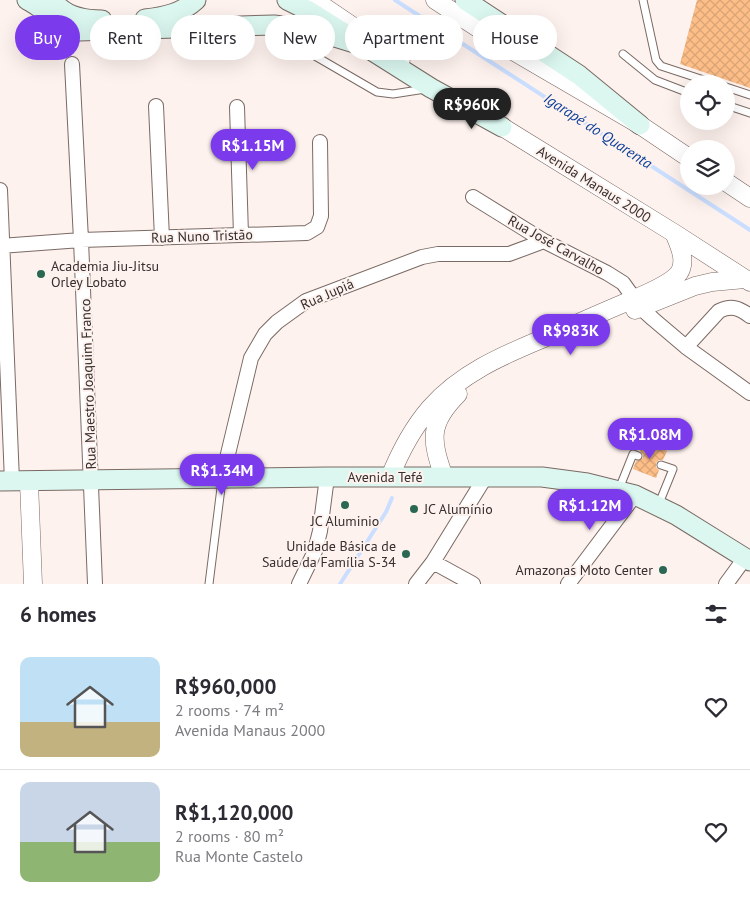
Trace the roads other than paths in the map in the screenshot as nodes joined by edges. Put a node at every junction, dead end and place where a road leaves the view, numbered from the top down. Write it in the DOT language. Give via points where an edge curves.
graph roads {
  1 [pos="27,0"];
  2 [pos="196,0"];
  3 [pos="287,0"];
  4 [pos="314,0"];
  5 [pos="435,0"];
  6 [pos="465,0"];
  7 [pos="643,0"];
  8 [pos="55,3"];
  9 [pos="261,25"];
  10 [pos="345,33"];
  11 [pos="345,41"];
  12 [pos="623,54"];
  13 [pos="387,60"];
  14 [pos="72,64"];
  15 [pos="688,75"];
  16 [pos="431,88"];
  17 [pos="680,90"];
  18 [pos="735,90"];
  19 [pos="750,95"];
  20 [pos="156,106"];
  21 [pos="237,107"];
  22 [pos="735,108"];
  23 [pos="750,113"];
  24 [pos="640,125"];
  25 [pos="502,127"];
  26 [pos="320,142"];
  27 [pos="680,152"];
  28 [pos="735,188"];
  29 [pos="0,190"];
  30 [pos="473,197"];
  31 [pos="750,198"];
  32 [pos="674,233"];
  33 [pos="241,235"];
  34 [pos="162,238"];
  35 [pos="82,240"];
  36 [pos="544,241"];
  37 [pos="1,246"];
  38 [pos="748,281"];
  39 [pos="637,303"];
  40 [pos="750,316"];
  41 [pos="686,347"];
  42 [pos="750,393"];
  43 [pos="638,456"];
  44 [pos="661,464"];
  45 [pos="486,476"];
  46 [pos="327,477"];
  47 [pos="390,477"];
  48 [pos="444,477"];
  49 [pos="222,479"];
  50 [pos="14,481"];
  51 [pos="92,482"];
  52 [pos="627,493"];
  53 [pos="658,506"];
  54 [pos="748,559"];
  55 [pos="433,562"];
  56 [pos="33,584"];
  57 [pos="95,584"];
  58 [pos="210,584"];
  59 [pos="299,584"];
  60 [pos="416,584"];
  61 [pos="473,584"];
  62 [pos="568,584"];
  63 [pos="726,584"];
  1 -- 9 [label="main road" via="59,24 79,31"];
  2 -- 8 [label="main road" via="189,7 172,14 100,20 81,19"];
  3 -- 10 [label="main road"];
  4 -- 25 [label="street, Avenida Manaus 2000"];
  5 -- 24 [label="street" via="513,51"];
  6 -- 24 [label="main road" via="578,75"];
  7 -- 15 [label="lane" via="656,60 661,66"];
  9 -- 11 [label="main road" via="312,30"];
  9 -- 16 [label="lane" via="377,92 393,94"];
  12 -- 17 [label="lane" via="655,80"];
  13 -- 16 [label="main road"];
  14 -- 35 [label="street, Rua Maestro Joaquim Franco"];
  16 -- 25 [label="main road"];
  18 -- 19 [label="lane"];
  20 -- 34 [label="street"];
  21 -- 33 [label="street"];
  22 -- 23 [label="lane"];
  24 -- 27 [label="street"];
  25 -- 32 [label="street, Avenida Manaus 2000"];
  26 -- 33 [label="street, Rua Nuno Tristão" via="321,216 317,227 306,232"];
  28 -- 31 [label="street"];
  29 -- 37 [label="street"];
  30 -- 36 [label="street, Rua José Carvalho"];
  32 -- 38 [label="street, Avenida Manaus 2000"];
  32 -- 39 [label="street" via="681,250 679,273"];
  33 -- 34 [label="street, Rua Nuno Tristão"];
  34 -- 35 [label="street, Rua Nuno Tristão"];
  35 -- 37 [label="street, Rua Nuno Tristão"];
  35 -- 51 [label="street, Rua Maestro Joaquim Franco"];
  36 -- 39 [label="street, Rua José Carvalho" via="623,283"];
  36 -- 49 [label="street, Rua Jupiá" via="509,254 422,257 356,280 306,301 291,311 265,334 251,358"];
  37 -- 50 [label="street"];
  38 -- 39 [label="street" via="712,282"];
  39 -- 41 [label="street, Rua José Carvalho"];
  39 -- 47 [label="street" via="499,357 471,372 430,408 399,456"];
  39 -- 48 [label="street" via="492,372 457,395 437,422 434,437"];
  40 -- 41 [label="street" via="738,308 725,308"];
  41 -- 42 [label="street, Rua José Carvalho"];
  43 -- 52 [label="lane" via="633,454"];
  44 -- 53 [label="lane" via="673,469"];
  45 -- 48 [label="main road, Avenida Tefé"];
  45 -- 52 [label="main road, Avenida Tefé" via="542,477"];
  45 -- 55 [label="street"];
  46 -- 47 [label="main road, Avenida Tefé"];
  46 -- 49 [label="main road, Avenida Tefé"];
  46 -- 59 [label="street" via="315,551"];
  47 -- 48 [label="main road, Avenida Tefé"];
  49 -- 51 [label="main road, Avenida Tefé"];
  49 -- 58 [label="lane"];
  50 -- 51 [label="main road, Avenida Tefé"];
  50 -- 56 [label="street"];
  51 -- 57 [label="street, Rua Maestro Joaquim Franco"];
  52 -- 53 [label="main road, Avenida Tefé"];
  52 -- 62 [label="street"];
  53 -- 54 [label="main road, Avenida Tefé"];
  54 -- 63 [label="street"];
  55 -- 60 [label="street"];
  55 -- 61 [label="street"];
}
